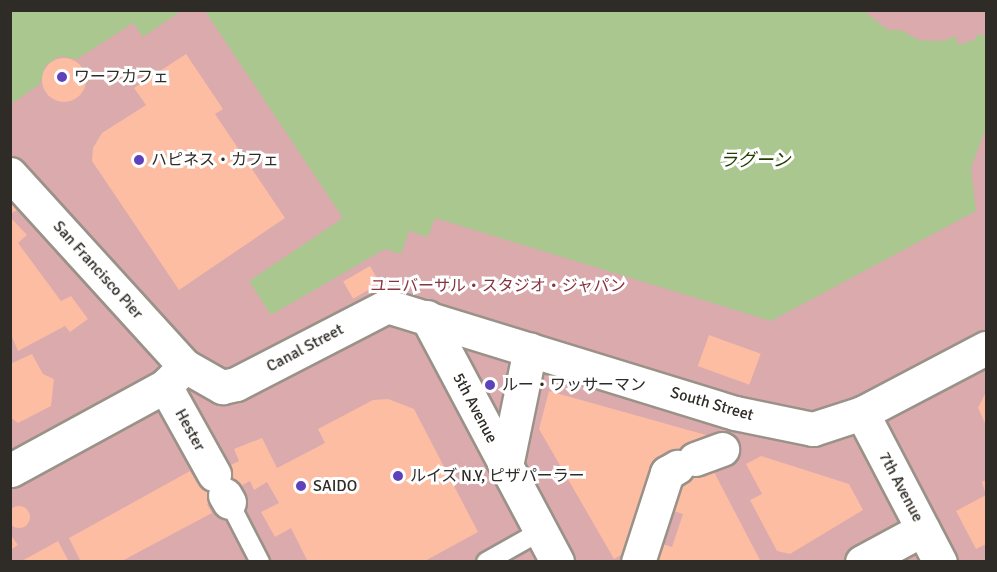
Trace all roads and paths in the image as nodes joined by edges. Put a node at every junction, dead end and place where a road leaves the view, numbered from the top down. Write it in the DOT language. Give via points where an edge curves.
graph roads {
  1 [pos="10,174"];
  2 [pos="428,317"];
  3 [pos="987,348"];
  4 [pos="530,349"];
  5 [pos="175,376"];
  6 [pos="862,413"];
  7 [pos="698,459"];
  8 [pos="506,466"];
  9 [pos="11,470"];
  10 [pos="223,490"];
  11 [pos="923,529"];
  12 [pos="541,531"];
  13 [pos="260,561"];
  14 [pos="486,561"];
  15 [pos="557,561"];
  16 [pos="638,561"];
  17 [pos="862,561"];
  18 [pos="940,561"];
  1 -- 5 [label="street, San Francisco Pier"];
  2 -- 4 [label="street, South Street"];
  2 -- 5 [label="street, Canal Street" via="387,306 236,384 222,387"];
  2 -- 8 [label="street, 5th Avenue"];
  3 -- 6 [label="street, South Street"];
  4 -- 6 [label="street, South Street" via="735,413 804,428 825,428"];
  4 -- 8 [label="street"];
  5 -- 9 [label="street"];
  5 -- 10 [label="street, Hester"];
  6 -- 11 [label="street, 7th Avenue"];
  7 -- 16 [label="street" via="667,473"];
  8 -- 12 [label="street, 5th Avenue"];
  10 -- 13 [label="lane"];
  11 -- 17 [label="street"];
  11 -- 18 [label="street, 7th Avenue"];
  12 -- 14 [label="lane"];
  12 -- 15 [label="street, 5th Avenue"];
}
